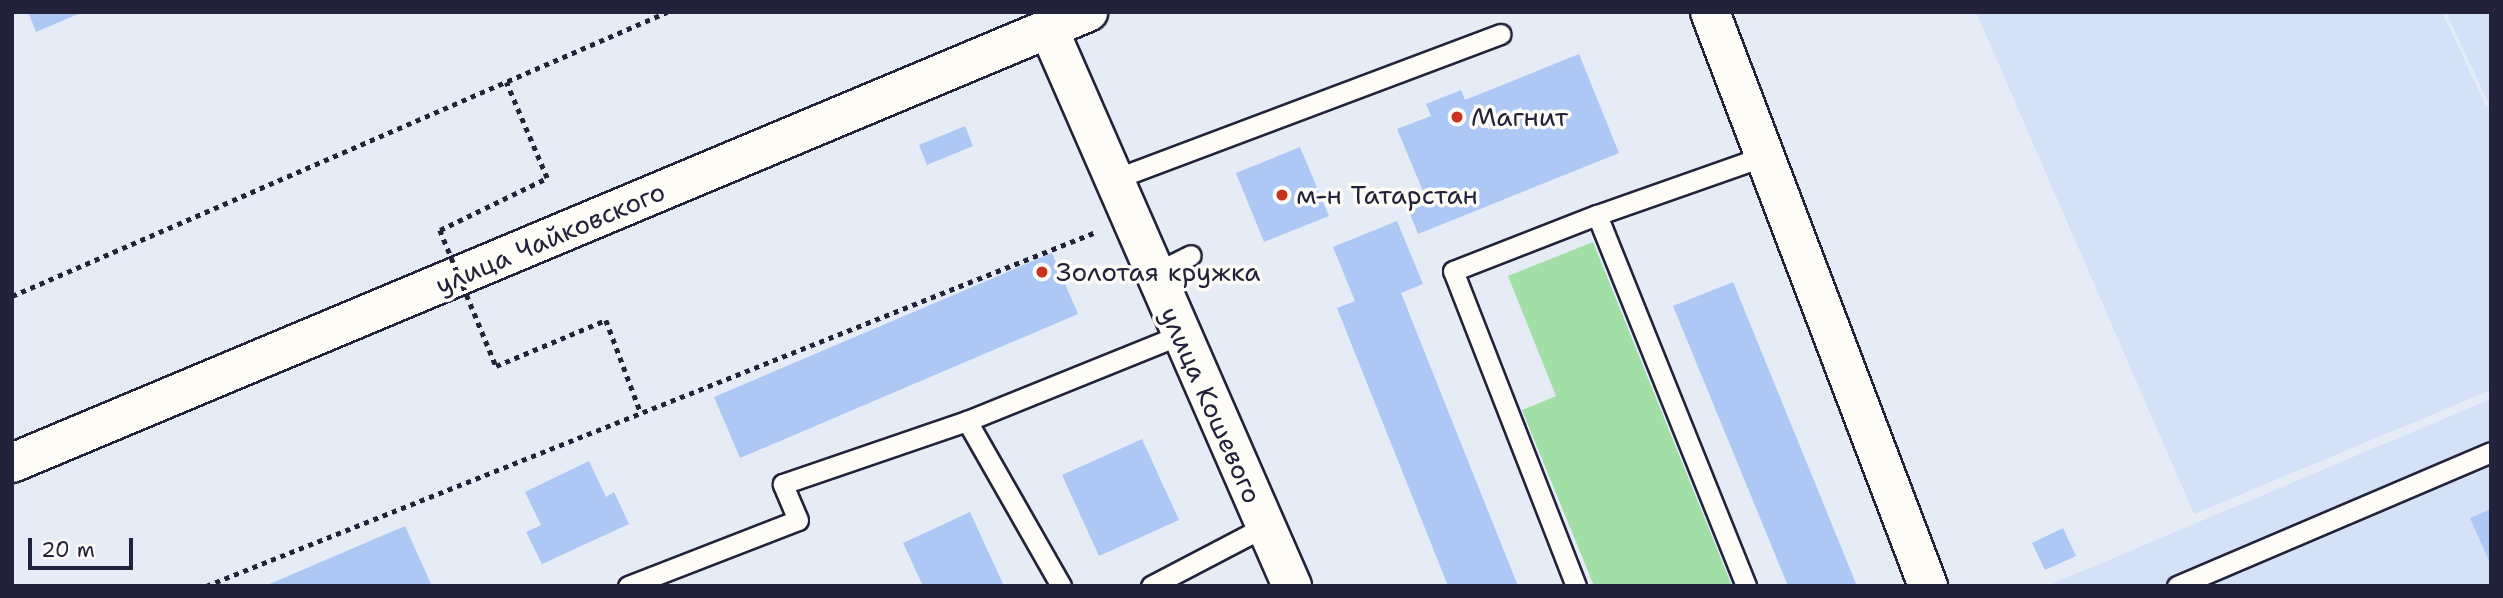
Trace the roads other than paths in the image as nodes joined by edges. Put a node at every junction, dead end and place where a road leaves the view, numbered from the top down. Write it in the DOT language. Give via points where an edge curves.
graph roads {
  1 [pos="1088,12"];
  2 [pos="1710,12"];
  3 [pos="1049,30"];
  4 [pos="1500,34"];
  5 [pos="1765,156"];
  6 [pos="1112,180"];
  7 [pos="1597,215"];
  8 [pos="1191,255"];
  9 [pos="1153,274"];
  10 [pos="1180,335"];
  11 [pos="967,422"];
  12 [pos="2491,452"];
  13 [pos="12,463"];
  14 [pos="1266,526"];
  15 [pos="628,586"];
  16 [pos="1061,586"];
  17 [pos="1151,586"];
  18 [pos="1292,586"];
  19 [pos="1576,586"];
  20 [pos="1746,586"];
  21 [pos="1928,586"];
  22 [pos="2177,586"];
  1 -- 3 [label="street, улица Чайковского"];
  2 -- 5 [label="street"];
  3 -- 6 [label="street, улица Кошевого"];
  3 -- 13 [label="street, улица Чайковского"];
  4 -- 6 [label="lane"];
  5 -- 7 [label="lane"];
  5 -- 21 [label="street"];
  6 -- 9 [label="street, улица Кошевого"];
  7 -- 19 [label="lane" via="1453,271"];
  7 -- 20 [label="lane"];
  8 -- 9 [label="lane"];
  9 -- 10 [label="street, улица Кошевого"];
  10 -- 11 [label="lane"];
  10 -- 14 [label="street, улица Кошевого"];
  11 -- 15 [label="lane" via="783,484 798,520"];
  11 -- 16 [label="lane"];
  12 -- 22 [label="lane"];
  14 -- 17 [label="lane"];
  14 -- 18 [label="street, улица Кошевого"];
}
